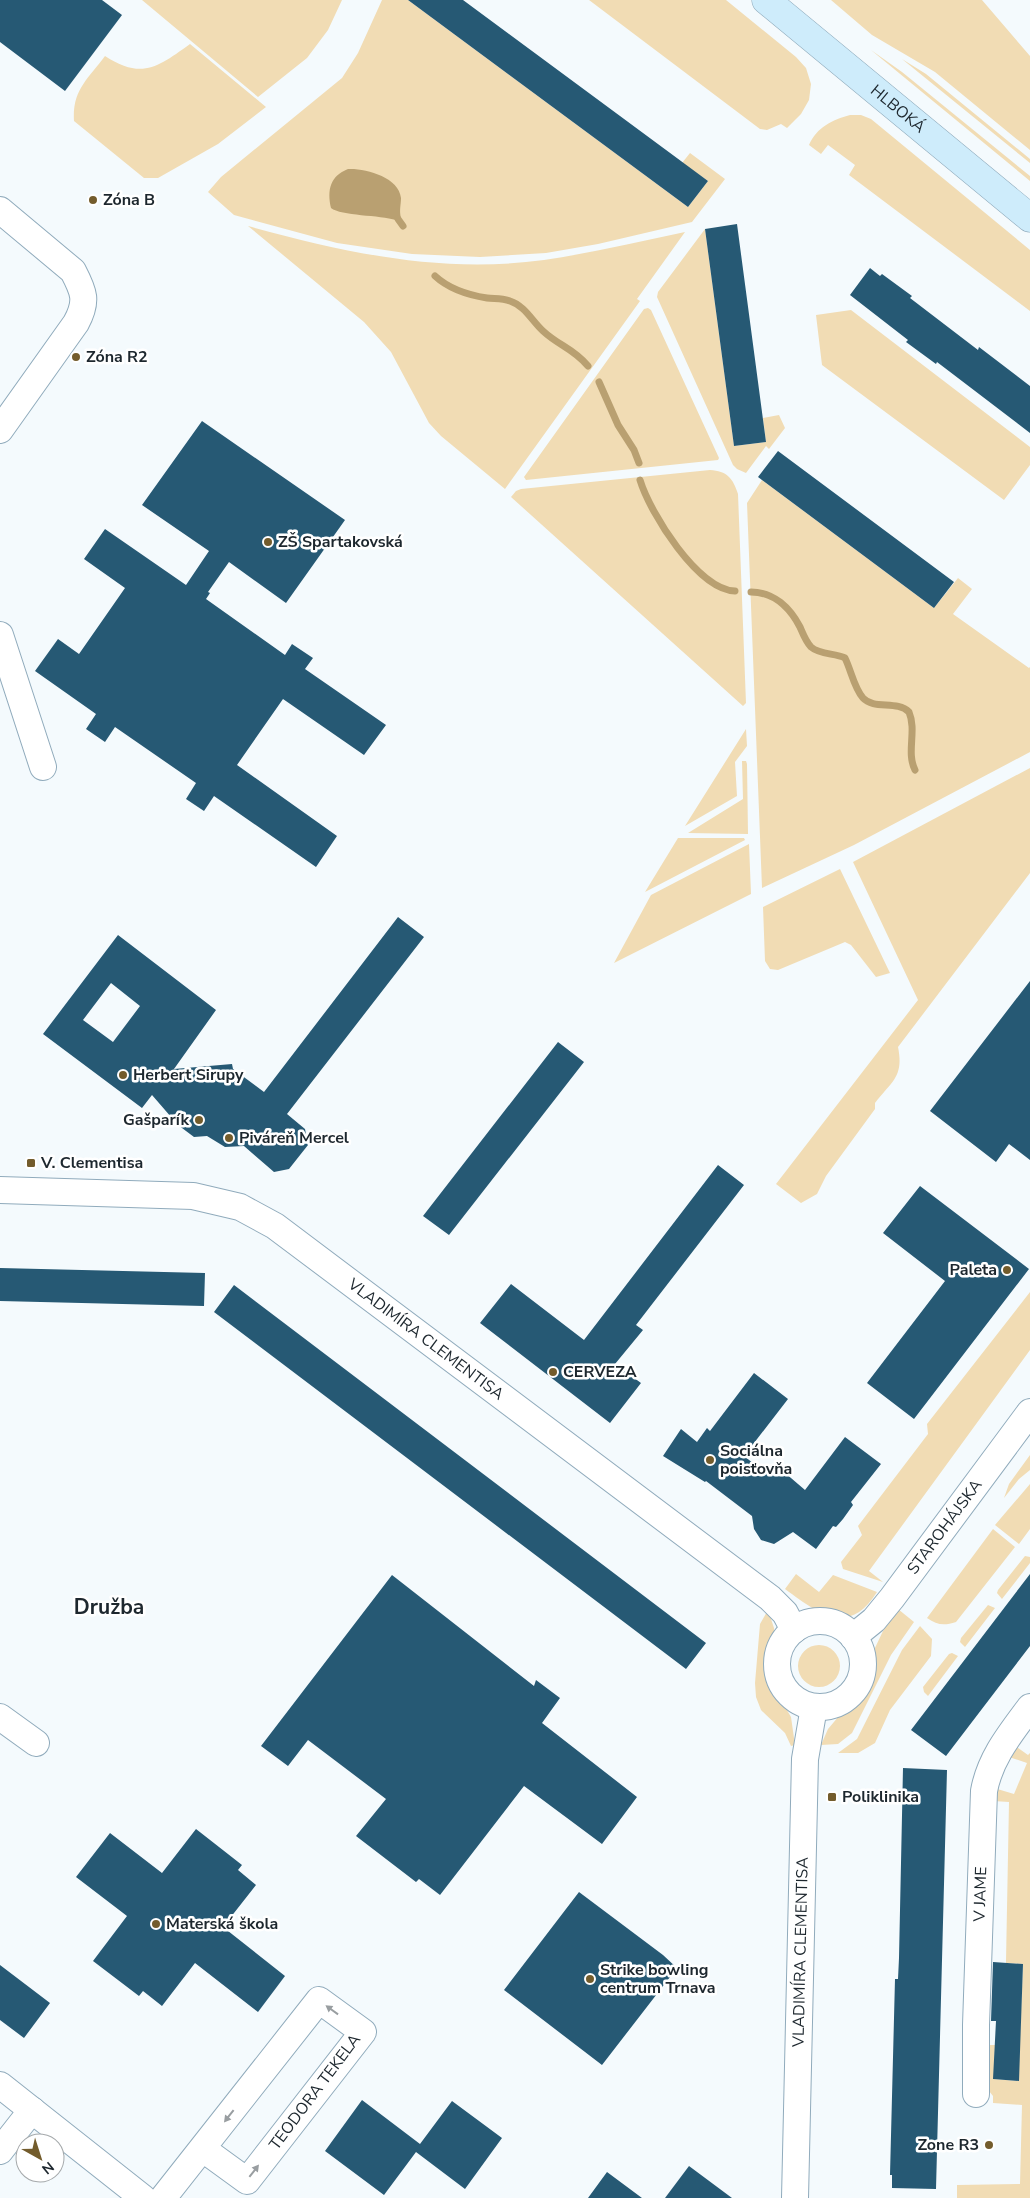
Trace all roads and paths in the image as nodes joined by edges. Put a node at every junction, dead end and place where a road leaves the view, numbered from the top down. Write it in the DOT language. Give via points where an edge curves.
graph roads {
  1 [pos="766,0"];
  2 [pos="0,210"];
  3 [pos="1030,218"];
  4 [pos="3,425"];
  5 [pos="0,635"];
  6 [pos="44,767"];
  7 [pos="0,1190"];
  8 [pos="1030,1412"];
  9 [pos="794,1630"];
  10 [pos="853,1637"];
  11 [pos="814,1707"];
  12 [pos="1030,1707"];
  13 [pos="0,1717"];
  14 [pos="36,1743"];
  15 [pos="0,2085"];
  16 [pos="976,2094"];
  17 [pos="32,2110"];
  18 [pos="203,2148"];
  19 [pos="0,2151"];
  20 [pos="143,2198"];
  21 [pos="163,2198"];
  22 [pos="795,2198"];
  1 -- 3 [label="street, HLBOKÁ"];
  2 -- 4 [label="street" via="73,271 80,283 84,302 76,323"];
  5 -- 6 [label="street"];
  7 -- 9 [label="street, VLADIMÍRA CLEMENTISA" via="193,1196 240,1207 274,1226 770,1598 785,1613"];
  8 -- 10 [label="street, STAROHÁJSKA" via="892,1598 874,1620"];
  9 -- 10 [label="street" via="809,1623 825,1622 841,1627"];
  9 -- 11 [label="street" via="780,1648 777,1672 787,1693"];
  10 -- 11 [label="street" via="862,1661 861,1678 839,1703"];
  11 -- 22 [label="street, VLADIMÍRA CLEMENTISA" via="805,1758"];
  12 -- 16 [label="street, V JAME" via="998,1750 984,1791"];
  13 -- 14 [label="street"];
  15 -- 17 [label="street"];
  17 -- 19 [label="street"];
  17 -- 20 [label="street"];
  18 -- 18 [label="street, TEODORA TEKELA, one-way" via="247,2181 363,2032 319,2000"];
  18 -- 21 [label="street, TEODORA TEKELA"];
}
